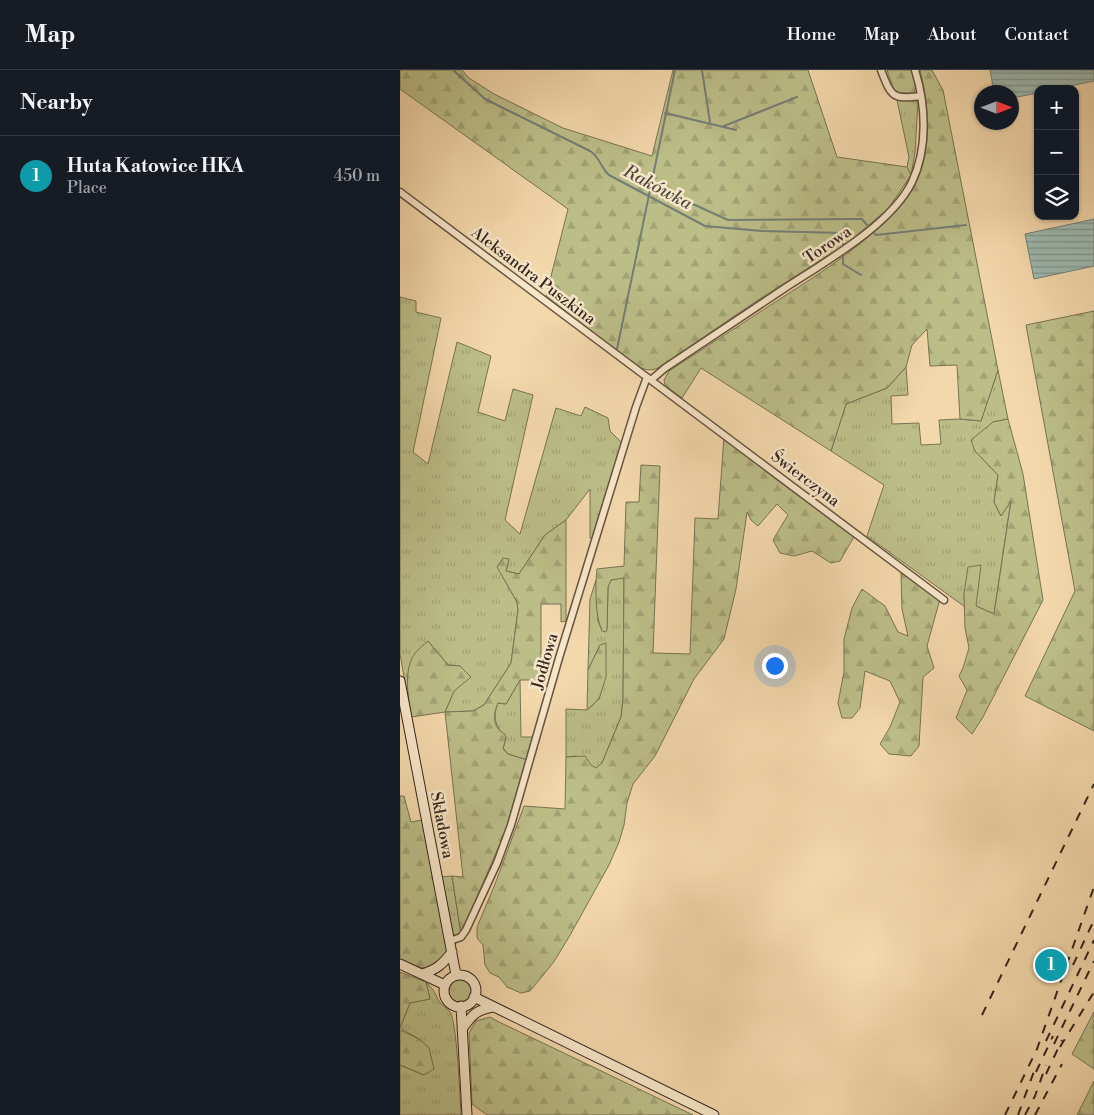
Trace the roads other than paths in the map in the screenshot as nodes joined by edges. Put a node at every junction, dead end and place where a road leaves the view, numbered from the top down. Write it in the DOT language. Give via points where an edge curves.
graph roads {
  1 [pos="881,70"];
  2 [pos="915,70"];
  3 [pos="921,96"];
  4 [pos="400,192"];
  5 [pos="649,378"];
  6 [pos="944,600"];
  7 [pos="400,681"];
  8 [pos="450,941"];
  9 [pos="452,952"];
  10 [pos="400,964"];
  11 [pos="422,974"];
  12 [pos="456,975"];
  13 [pos="445,984"];
  14 [pos="474,997"];
  15 [pos="460,1006"];
  16 [pos="494,1007"];
  17 [pos="462,1029"];
  18 [pos="467,1115"];
  19 [pos="714,1115"];
  1 -- 3 [label="street" via="889,92 895,96"];
  2 -- 3 [label="street, Torowa"];
  3 -- 5 [label="street, Torowa" via="923,132 918,164 911,184 889,211 860,239"];
  4 -- 5 [label="street, Aleksandra Puszkina"];
  5 -- 6 [label="street, Świerczyna"];
  5 -- 8 [label="street, Jodłowa" via="636,407 506,841 464,934"];
  7 -- 8 [label="street, Składowa"];
  8 -- 9 [label="street, Składowa"];
  9 -- 11 [label="street" via="439,967"];
  9 -- 12 [label="street, Składowa"];
  10 -- 11 [label="street"];
  11 -- 13 [label="street"];
  12 -- 13 [label="street"];
  12 -- 14 [label="street" via="472,981"];
  13 -- 15 [label="street" via="447,1000"];
  14 -- 15 [label="street" via="468,1004"];
  14 -- 16 [label="street"];
  15 -- 17 [label="street"];
  16 -- 17 [label="street" via="474,1014"];
  16 -- 19 [label="street"];
  17 -- 18 [label="street"];
}
